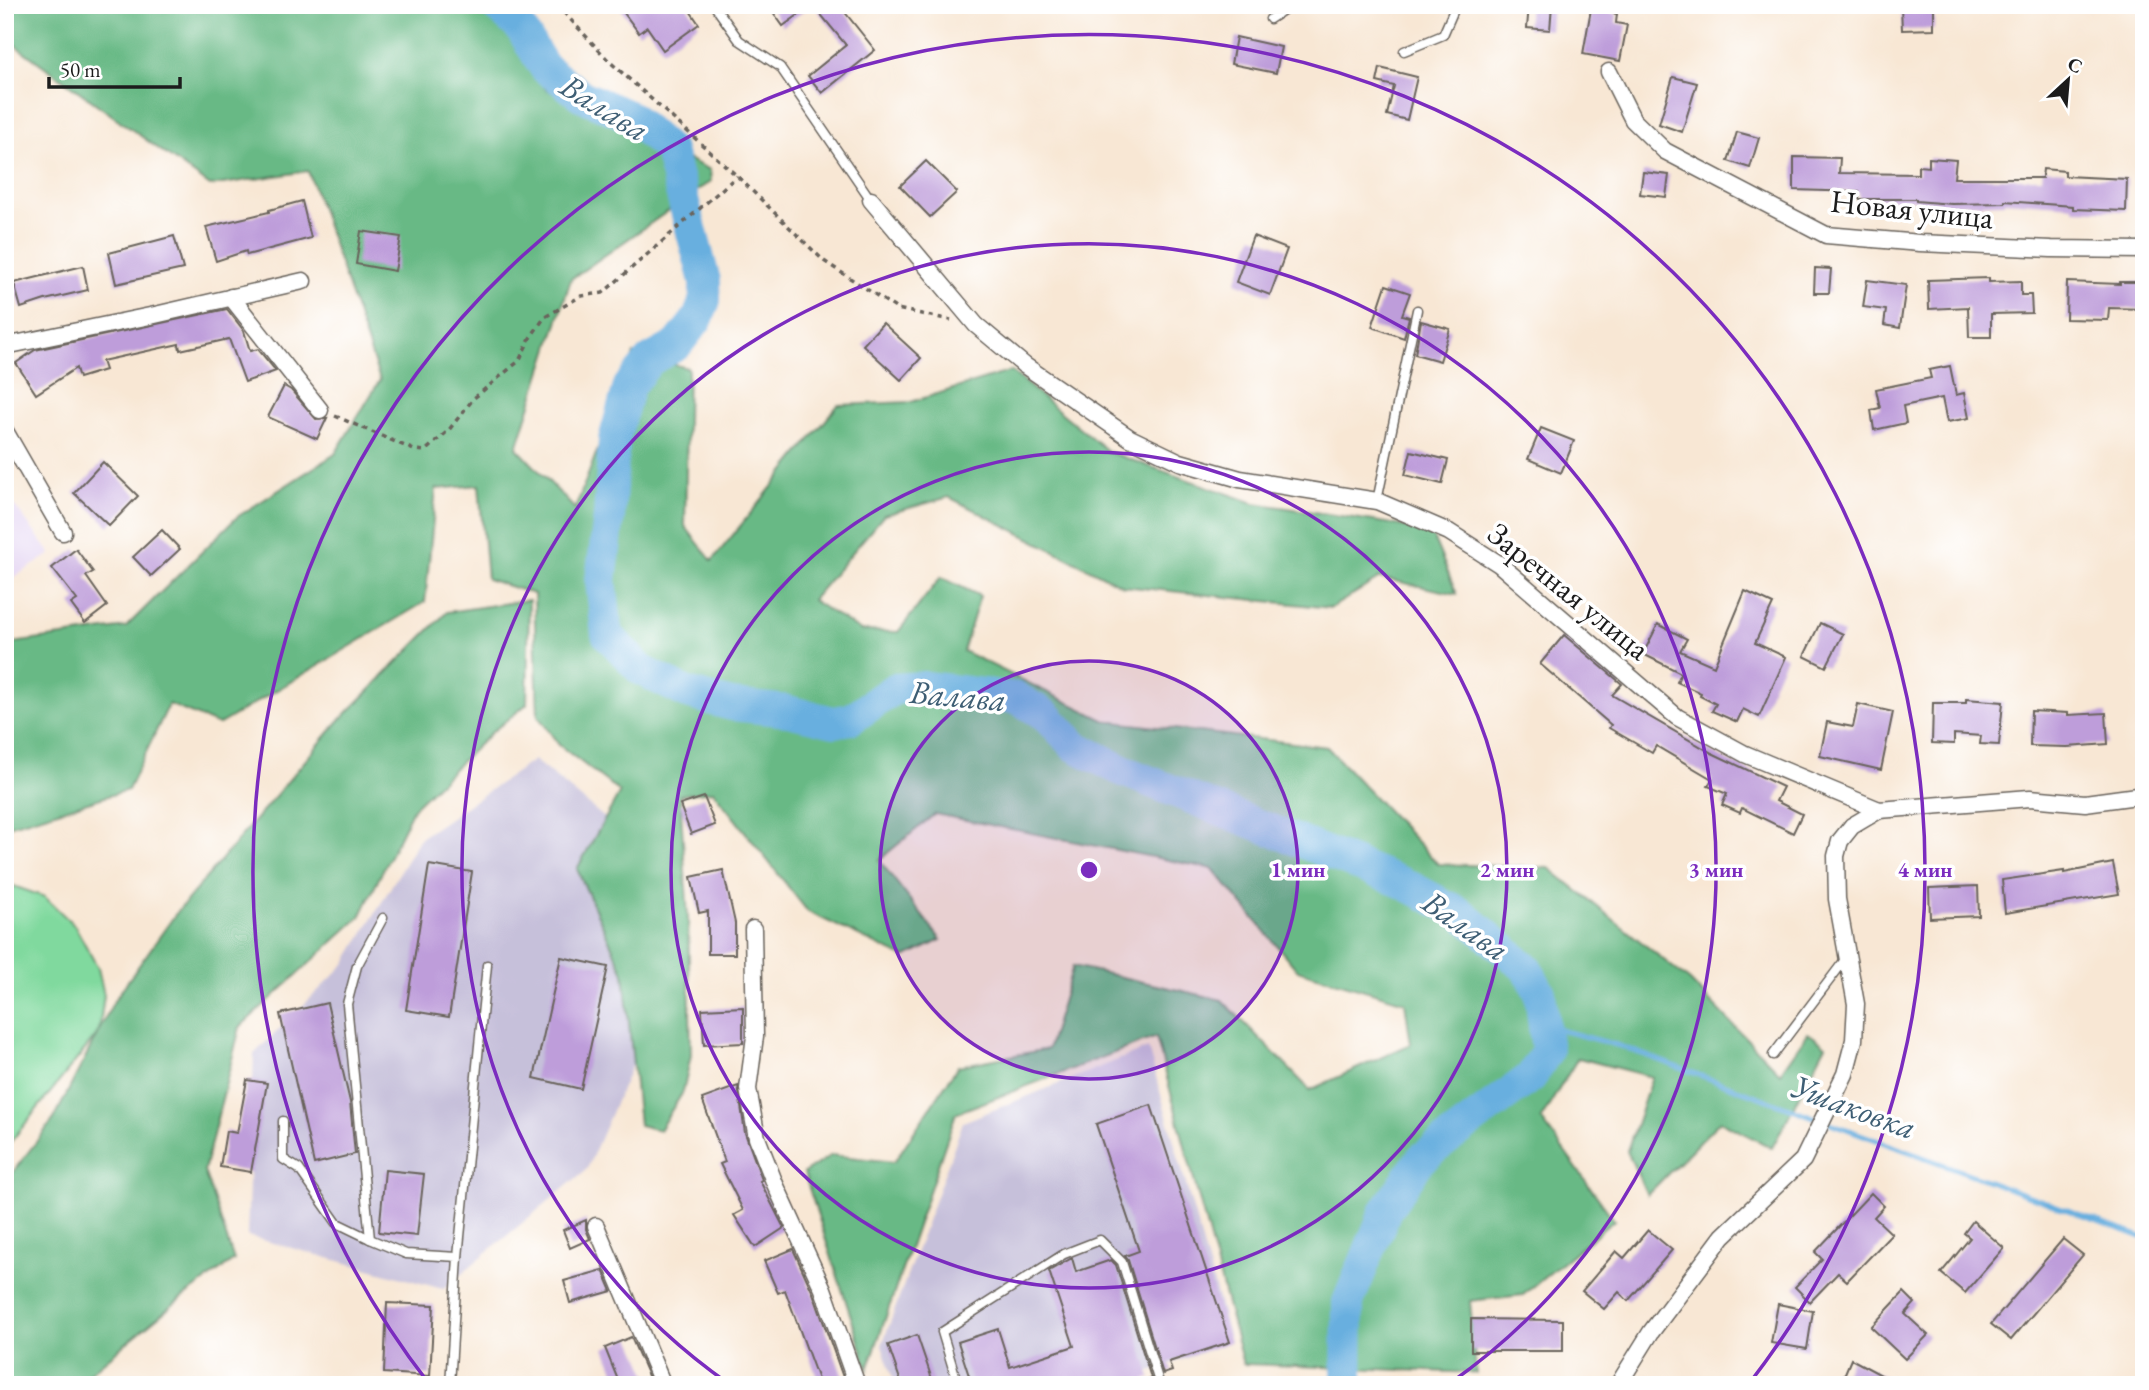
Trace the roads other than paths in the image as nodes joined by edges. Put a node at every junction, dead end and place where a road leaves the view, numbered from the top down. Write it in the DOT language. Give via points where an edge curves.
graph roads {
  1 [pos="714,5"];
  2 [pos="1291,5"];
  3 [pos="1456,5"];
  4 [pos="1270,19"];
  5 [pos="1404,51"];
  6 [pos="1609,72"];
  7 [pos="871,200"];
  8 [pos="2144,250"];
  9 [pos="303,281"];
  10 [pos="231,298"];
  11 [pos="1417,310"];
  12 [pos="5,346"];
  13 [pos="320,410"];
  14 [pos="5,431"];
  15 [pos="1377,500"];
  16 [pos="63,533"];
  17 [pos="2144,795"];
  18 [pos="1879,810"];
  19 [pos="383,918"];
  20 [pos="753,929"];
  21 [pos="1848,955"];
  22 [pos="487,965"];
  23 [pos="1773,1055"];
  24 [pos="283,1121"];
  25 [pos="596,1226"];
  26 [pos="370,1239"];
  27 [pos="458,1257"];
  28 [pos="1158,1379"];
  29 [pos="450,1385"];
  30 [pos="663,1385"];
  31 [pos="857,1385"];
  32 [pos="958,1385"];
  33 [pos="1618,1385"];
  1 -- 7 [label="lane" via="739,40 779,67"];
  2 -- 4 [label="lane"];
  3 -- 5 [label="lane" via="1443,35"];
  6 -- 8 [label="street, Новая улица" via="1633,120 1665,150 1826,235 1920,243"];
  7 -- 15 [label="street, Заречная улица" via="976,325 1024,366 1130,438 1180,461 1240,479"];
  9 -- 10 [label="street"];
  10 -- 12 [label="street"];
  10 -- 13 [label="street"];
  11 -- 15 [label="lane"];
  14 -- 16 [label="street"];
  15 -- 18 [label="street, Заречная улица" via="1449,532 1499,564 1677,717 1745,754"];
  17 -- 18 [label="street, Заречная улица" via="2085,803 2030,797"];
  18 -- 21 [label="street" via="1852,826 1840,841 1836,856 1837,899"];
  19 -- 26 [label="lane" via="358,966 347,1004"];
  20 -- 31 [label="street" via="755,1036 748,1089 757,1138 823,1289"];
  21 -- 23 [label="lane"];
  21 -- 33 [label="street" via="1856,1004 1854,1040 1844,1074 1803,1160 1723,1237 1651,1332"];
  22 -- 27 [label="lane"];
  24 -- 26 [label="lane" via="283,1159 299,1169 337,1223"];
  25 -- 30 [label="street"];
  26 -- 27 [label="lane" via="406,1254"];
  27 -- 29 [label="lane"];
  28 -- 32 [label="lane" via="1122,1262 1100,1240 1064,1254 942,1332"];
}
